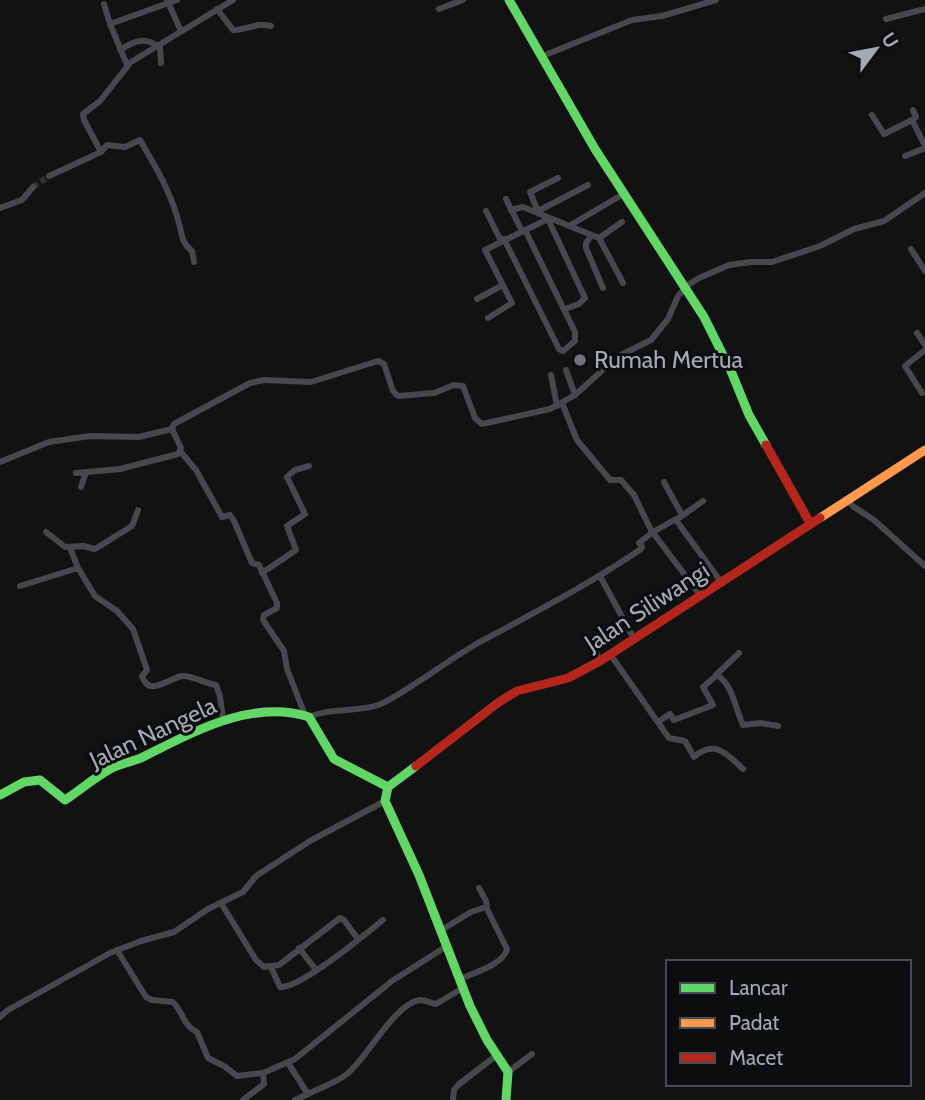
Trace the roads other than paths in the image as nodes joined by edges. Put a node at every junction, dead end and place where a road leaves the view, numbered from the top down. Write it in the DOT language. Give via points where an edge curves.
graph roads {
  1 [pos="177,0"];
  2 [pos="233,0"];
  3 [pos="463,0"];
  4 [pos="511,0"];
  5 [pos="716,0"];
  6 [pos="167,2"];
  7 [pos="451,2"];
  8 [pos="104,4"];
  9 [pos="217,9"];
  10 [pos="439,9"];
  11 [pos="925,9"];
  12 [pos="886,19"];
  13 [pos="110,24"];
  14 [pos="271,26"];
  15 [pos="181,31"];
  16 [pos="158,45"];
  17 [pos="120,50"];
  18 [pos="545,55"];
  19 [pos="161,63"];
  20 [pos="127,65"];
  21 [pos="562,88"];
  22 [pos="913,110"];
  23 [pos="872,115"];
  24 [pos="912,120"];
  25 [pos="925,147"];
  26 [pos="101,152"];
  27 [pos="905,156"];
  28 [pos="48,176"];
  29 [pos="558,178"];
  30 [pos="588,185"];
  31 [pos="33,187"];
  32 [pos="625,193"];
  33 [pos="925,193"];
  34 [pos="506,199"];
  35 [pos="0,208"];
  36 [pos="511,209"];
  37 [pos="486,211"];
  38 [pos="538,212"];
  39 [pos="548,219"];
  40 [pos="622,222"];
  41 [pos="569,226"];
  42 [pos="524,230"];
  43 [pos="595,237"];
  44 [pos="503,240"];
  45 [pos="911,249"];
  46 [pos="194,262"];
  47 [pos="925,271"];
  48 [pos="623,283"];
  49 [pos="502,286"];
  50 [pos="686,286"];
  51 [pos="603,288"];
  52 [pos="477,299"];
  53 [pos="565,309"];
  54 [pos="488,318"];
  55 [pos="917,333"];
  56 [pos="925,345"];
  57 [pos="925,351"];
  58 [pos="566,370"];
  59 [pos="551,375"];
  60 [pos="575,395"];
  61 [pos="924,395"];
  62 [pos="560,404"];
  63 [pos="172,429"];
  64 [pos="925,450"];
  65 [pos="180,451"];
  66 [pos="0,462"];
  67 [pos="309,466"];
  68 [pos="86,472"];
  69 [pos="76,473"];
  70 [pos="664,482"];
  71 [pos="81,487"];
  72 [pos="847,500"];
  73 [pos="703,501"];
  74 [pos="138,510"];
  75 [pos="679,517"];
  76 [pos="811,522"];
  77 [pos="653,531"];
  78 [pos="46,532"];
  79 [pos="70,548"];
  80 [pos="277,562"];
  81 [pos="925,565"];
  82 [pos="78,568"];
  83 [pos="282,569"];
  84 [pos="262,573"];
  85 [pos="600,576"];
  86 [pos="720,582"];
  87 [pos="20,586"];
  88 [pos="700,596"];
  89 [pos="634,639"];
  90 [pos="586,641"];
  91 [pos="739,653"];
  92 [pos="610,654"];
  93 [pos="600,661"];
  94 [pos="716,675"];
  95 [pos="307,716"];
  96 [pos="223,720"];
  97 [pos="658,722"];
  98 [pos="778,726"];
  99 [pos="743,769"];
  100 [pos="388,787"];
  101 [pos="0,795"];
  102 [pos="385,801"];
  103 [pos="479,887"];
  104 [pos="221,903"];
  105 [pos="487,908"];
  106 [pos="383,920"];
  107 [pos="440,931"];
  108 [pos="358,939"];
  109 [pos="447,946"];
  110 [pos="299,948"];
  111 [pos="117,950"];
  112 [pos="271,967"];
  113 [pos="316,970"];
  114 [pos="461,983"];
  115 [pos="0,1017"];
  116 [pos="532,1054"];
  117 [pos="497,1055"];
  118 [pos="288,1063"];
  119 [pos="508,1072"];
  120 [pos="263,1073"];
  121 [pos="308,1094"];
  122 [pos="243,1100"];
  123 [pos="295,1100"];
  124 [pos="453,1100"];
  125 [pos="506,1100"];
  1 -- 6 [label="street"];
  2 -- 9 [label="street"];
  3 -- 7 [label="street"];
  4 -- 18 [label="main road"];
  4 -- 21 [label="main road"];
  5 -- 18 [label="street" via="632,20"];
  6 -- 13 [label="street"];
  6 -- 15 [label="street"];
  7 -- 10 [label="street"];
  8 -- 13 [label="street"];
  9 -- 14 [label="street" via="233,30"];
  9 -- 15 [label="street"];
  11 -- 12 [label="street"];
  13 -- 17 [label="street"];
  15 -- 16 [label="street"];
  16 -- 17 [label="street" via="139,40"];
  16 -- 19 [label="street"];
  16 -- 20 [label="street"];
  17 -- 20 [label="street"];
  18 -- 21 [label="main road"];
  20 -- 26 [label="street" via="100,101 83,114"];
  21 -- 32 [label="main road"];
  22 -- 24 [label="street" via="916,117"];
  23 -- 24 [label="street" via="884,134"];
  24 -- 25 [label="street"];
  25 -- 27 [label="street"];
  26 -- 28 [label="street"];
  26 -- 46 [label="street" via="107,145 125,147 140,140 172,197 182,240 192,251"];
  29 -- 38 [label="street" via="530,192"];
  30 -- 38 [label="street"];
  31 -- 35 [label="street" via="22,200"];
  32 -- 41 [label="street"];
  32 -- 50 [label="main road"];
  33 -- 50 [label="street" via="891,218 820,246 772,262 729,265"];
  34 -- 36 [label="street"];
  36 -- 38 [label="street"];
  36 -- 42 [label="street"];
  37 -- 44 [label="street"];
  38 -- 39 [label="street"];
  39 -- 41 [label="street"];
  39 -- 42 [label="street"];
  39 -- 53 [label="street" via="585,298"];
  40 -- 43 [label="street"];
  41 -- 43 [label="street"];
  42 -- 44 [label="street"];
  42 -- 53 [label="street"];
  43 -- 48 [label="street"];
  43 -- 51 [label="street" via="586,248"];
  44 -- 49 [label="street" via="485,252"];
  44 -- 53 [label="street" via="563,351 575,341"];
  45 -- 47 [label="street"];
  49 -- 52 [label="street"];
  49 -- 54 [label="street" via="512,306"];
  50 -- 60 [label="street" via="659,332 617,358"];
  50 -- 76 [label="main road" via="717,341 761,439"];
  55 -- 56 [label="street"];
  57 -- 61 [label="street" via="905,366"];
  58 -- 60 [label="street"];
  59 -- 62 [label="street"];
  60 -- 62 [label="street"];
  62 -- 63 [label="street" via="482,424 475,418 463,386 398,396 379,361 311,382 250,383"];
  62 -- 77 [label="street" via="587,455 610,480 621,480"];
  63 -- 65 [label="street"];
  63 -- 66 [label="street" via="139,437 90,436 48,442"];
  64 -- 72 [label="main road, Jalan Siliwangi"];
  65 -- 68 [label="street" via="149,463"];
  65 -- 84 [label="street" via="222,517 231,516 252,563"];
  67 -- 80 [label="street" via="287,477 304,515 287,526 295,551"];
  68 -- 69 [label="street"];
  68 -- 71 [label="street"];
  70 -- 75 [label="street"];
  72 -- 76 [label="main road, Jalan Siliwangi"];
  72 -- 81 [label="street"];
  73 -- 75 [label="street"];
  74 -- 79 [label="street" via="132,526 95,549"];
  75 -- 77 [label="street"];
  75 -- 86 [label="street"];
  76 -- 86 [label="main road, Jalan Siliwangi"];
  77 -- 85 [label="street" via="639,543 641,549"];
  77 -- 88 [label="street"];
  78 -- 79 [label="street"];
  79 -- 82 [label="street"];
  80 -- 83 [label="street"];
  80 -- 84 [label="street"];
  82 -- 87 [label="street"];
  82 -- 96 [label="street" via="95,596 133,629 148,670 142,676 144,681 156,687 184,676 216,685"];
  84 -- 95 [label="street" via="278,605 263,620 285,654 286,669"];
  85 -- 89 [label="street"];
  85 -- 95 [label="street" via="477,644 387,701"];
  86 -- 88 [label="main road, Jalan Siliwangi"];
  88 -- 89 [label="main road, Jalan Siliwangi"];
  89 -- 92 [label="main road, Jalan Siliwangi"];
  90 -- 93 [label="street" via="591,642"];
  91 -- 94 [label="street"];
  92 -- 93 [label="main road, Jalan Siliwangi"];
  92 -- 97 [label="street"];
  93 -- 100 [label="main road, Jalan Siliwangi" via="568,678 528,686 505,698"];
  94 -- 97 [label="street" via="704,687 713,705 674,720 670,714"];
  94 -- 98 [label="street" via="732,693 743,725"];
  95 -- 96 [label="main road, Jalan Nangela" via="260,712"];
  95 -- 100 [label="main road" via="334,759"];
  96 -- 101 [label="main road, Jalan Nangela" via="112,768 67,799 35,779"];
  97 -- 99 [label="street" via="669,738 685,741 694,757 714,748"];
  100 -- 102 [label="main road"];
  102 -- 104 [label="street" via="282,859 256,876 243,892"];
  102 -- 107 [label="main road"];
  103 -- 105 [label="street"];
  104 -- 111 [label="street" via="174,932"];
  104 -- 112 [label="street" via="258,964"];
  105 -- 107 [label="street"];
  105 -- 114 [label="street" via="506,954"];
  106 -- 108 [label="street"];
  107 -- 109 [label="main road"];
  108 -- 110 [label="street" via="340,918"];
  108 -- 113 [label="street"];
  109 -- 114 [label="main road"];
  109 -- 118 [label="street" via="392,981"];
  110 -- 112 [label="street"];
  110 -- 113 [label="street"];
  111 -- 115 [label="street"];
  111 -- 120 [label="street" via="148,999 172,1001 180,1009 209,1060 237,1076"];
  112 -- 113 [label="street" via="282,988"];
  114 -- 117 [label="main road"];
  114 -- 121 [label="street" via="436,1004 414,1002 389,1023 347,1074"];
  116 -- 119 [label="street"];
  117 -- 119 [label="main road"];
  117 -- 124 [label="street" via="458,1085"];
  118 -- 120 [label="street"];
  118 -- 121 [label="street"];
  119 -- 125 [label="main road"];
  120 -- 122 [label="street" via="264,1084"];
  121 -- 123 [label="street"];
}
